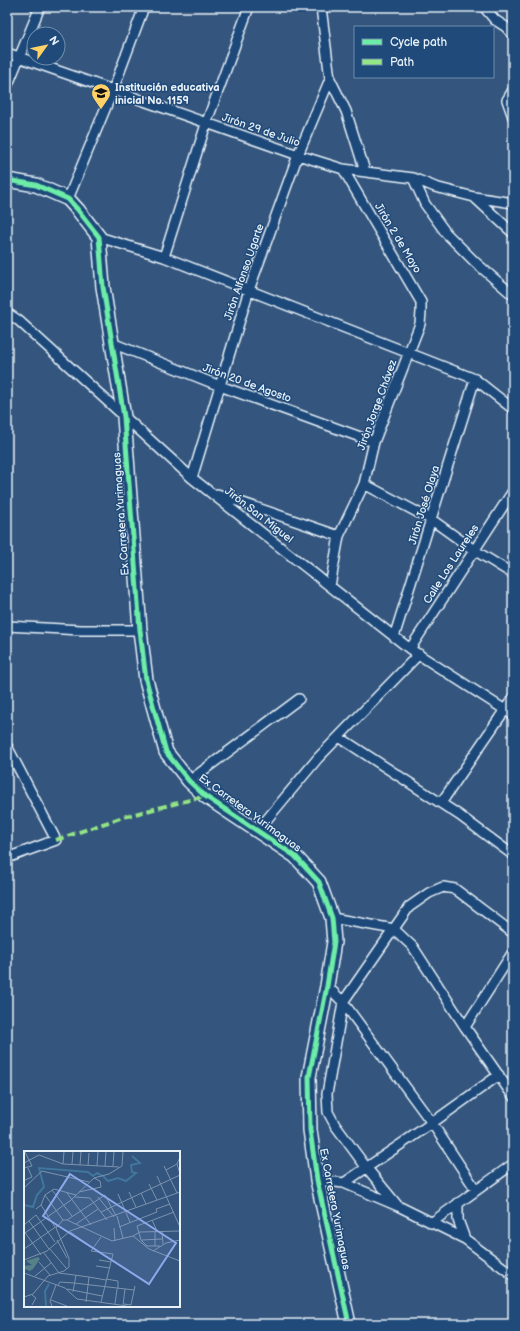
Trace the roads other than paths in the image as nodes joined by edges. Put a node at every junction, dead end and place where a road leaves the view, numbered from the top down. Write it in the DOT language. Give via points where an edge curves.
graph roads {
  1 [pos="40,7"];
  2 [pos="144,7"];
  3 [pos="249,7"];
  4 [pos="321,7"];
  5 [pos="484,7"];
  6 [pos="513,35"];
  7 [pos="7,53"];
  8 [pos="19,58"];
  9 [pos="330,79"];
  10 [pos="7,87"];
  11 [pos="113,90"];
  12 [pos="513,90"];
  13 [pos="513,117"];
  14 [pos="206,124"];
  15 [pos="298,156"];
  16 [pos="343,169"];
  17 [pos="365,171"];
  18 [pos="413,178"];
  19 [pos="7,180"];
  20 [pos="474,197"];
  21 [pos="68,199"];
  22 [pos="513,203"];
  23 [pos="513,233"];
  24 [pos="98,237"];
  25 [pos="164,257"];
  26 [pos="249,290"];
  27 [pos="513,296"];
  28 [pos="8,317"];
  29 [pos="420,324"];
  30 [pos="112,344"];
  31 [pos="409,352"];
  32 [pos="476,379"];
  33 [pos="220,386"];
  34 [pos="513,409"];
  35 [pos="124,417"];
  36 [pos="374,442"];
  37 [pos="192,478"];
  38 [pos="364,484"];
  39 [pos="210,491"];
  40 [pos="513,491"];
  41 [pos="432,520"];
  42 [pos="339,536"];
  43 [pos="474,550"];
  44 [pos="513,574"];
  45 [pos="330,586"];
  46 [pos="7,626"];
  47 [pos="140,630"];
  48 [pos="394,637"];
  49 [pos="414,652"];
  50 [pos="513,698"];
  51 [pos="298,700"];
  52 [pos="509,712"];
  53 [pos="339,737"];
  54 [pos="7,746"];
  55 [pos="188,781"];
  56 [pos="441,803"];
  57 [pos="258,830"];
  58 [pos="513,855"];
  59 [pos="7,858"];
  60 [pos="332,918"];
  61 [pos="394,929"];
  62 [pos="513,932"];
  63 [pos="513,952"];
  64 [pos="327,986"];
  65 [pos="343,1002"];
  66 [pos="465,1027"];
  67 [pos="499,1075"];
  68 [pos="513,1096"];
  69 [pos="432,1123"];
  70 [pos="513,1164"];
  71 [pos="366,1167"];
  72 [pos="317,1180"];
  73 [pos="344,1183"];
  74 [pos="476,1190"];
  75 [pos="458,1203"];
  76 [pos="398,1206"];
  77 [pos="431,1223"];
  78 [pos="465,1239"];
  79 [pos="513,1275"];
  80 [pos="349,1324"];
  1 -- 8 [label="street"];
  2 -- 11 [label="street"];
  3 -- 14 [label="street"];
  4 -- 9 [label="street"];
  5 -- 6 [label="street"];
  7 -- 8 [label="street, Jirón 29 de Julio"];
  8 -- 10 [label="street"];
  8 -- 11 [label="street, Jirón 29 de Julio"];
  9 -- 15 [label="street, Jirón Alfonso Ugarte"];
  9 -- 17 [label="street" via="346,111"];
  11 -- 14 [label="street, Jirón 29 de Julio"];
  11 -- 21 [label="street"];
  12 -- 13 [label="street" via="507,100"];
  14 -- 15 [label="street, Jirón 29 de Julio"];
  14 -- 25 [label="street"];
  15 -- 16 [label="street, Jirón 29 de Julio"];
  15 -- 26 [label="street, Jirón Alfonso Ugarte"];
  16 -- 17 [label="street, Jirón 29 de Julio"];
  16 -- 29 [label="street, Jirón 2 de Mayo" via="421,302"];
  17 -- 18 [label="street, Jirón 29 de Julio"];
  18 -- 20 [label="street, Jirón 29 de Julio" via="435,187"];
  18 -- 27 [label="street" via="425,204 446,232"];
  19 -- 21 [label="street" via="36,185"];
  20 -- 22 [label="street, Jirón 29 de Julio"];
  20 -- 23 [label="street"];
  21 -- 24 [label="street"];
  24 -- 25 [label="street"];
  24 -- 30 [label="street, Ex Carretera Yurimaguas"];
  25 -- 26 [label="street"];
  26 -- 31 [label="street"];
  26 -- 33 [label="street, Jirón Alfonso Ugarte"];
  28 -- 35 [label="street, Jirón San Miguel" via="18,320"];
  29 -- 31 [label="street, Jirón Jorge Chávez"];
  30 -- 33 [label="street, Jirón 20 de Agosto"];
  30 -- 35 [label="street, Ex Carretera Yurimaguas"];
  31 -- 32 [label="street"];
  31 -- 36 [label="street, Jirón Jorge Chávez"];
  32 -- 34 [label="street"];
  32 -- 41 [label="street, Jirón José Olaya"];
  33 -- 36 [label="street, Jirón 20 de Agosto"];
  33 -- 37 [label="street, Jirón Alfonso Ugarte"];
  35 -- 37 [label="street, Jirón San Miguel"];
  35 -- 47 [label="street, Ex Carretera Yurimaguas"];
  36 -- 38 [label="street, Jirón Jorge Chávez"];
  37 -- 39 [label="street, Jirón San Miguel"];
  38 -- 41 [label="street"];
  38 -- 42 [label="street, Jirón Jorge Chávez"];
  39 -- 42 [label="street"];
  39 -- 45 [label="street, Jirón San Miguel"];
  40 -- 43 [label="street, Calle Los Laureles"];
  41 -- 43 [label="street"];
  41 -- 48 [label="street, Jirón José Olaya"];
  42 -- 45 [label="street, Jirón Jorge Chávez"];
  43 -- 44 [label="street"];
  43 -- 49 [label="street, Calle Los Laureles"];
  45 -- 48 [label="street, Jirón San Miguel"];
  46 -- 47 [label="street"];
  47 -- 55 [label="street, Ex Carretera Yurimaguas" via="146,680 166,752"];
  48 -- 49 [label="street, Jirón San Miguel"];
  49 -- 52 [label="street, Jirón San Miguel"];
  49 -- 53 [label="street, Calle Los Laureles"];
  50 -- 52 [label="street"];
  51 -- 55 [label="street"];
  52 -- 56 [label="street"];
  53 -- 56 [label="street"];
  53 -- 57 [label="street, Calle Los Laureles" via="318,758"];
  54 -- 59 [label="street" via="56,840"];
  55 -- 57 [label="street, Ex Carretera Yurimaguas" via="237,818"];
  56 -- 58 [label="street"];
  57 -- 60 [label="street, Ex Carretera Yurimaguas" via="295,856 319,882"];
  60 -- 61 [label="street"];
  60 -- 64 [label="street, Ex Carretera Yurimaguas" via="334,942"];
  61 -- 62 [label="street" via="409,907 443,887 455,889"];
  61 -- 65 [label="street"];
  61 -- 66 [label="street" via="413,947"];
  63 -- 66 [label="street"];
  64 -- 65 [label="street"];
  64 -- 72 [label="street, Ex Carretera Yurimaguas" via="309,1077 310,1130"];
  65 -- 69 [label="street"];
  65 -- 71 [label="street" via="327,1094 328,1112"];
  66 -- 67 [label="street"];
  67 -- 68 [label="street"];
  67 -- 69 [label="street"];
  69 -- 71 [label="street"];
  69 -- 74 [label="street"];
  70 -- 74 [label="street"];
  71 -- 73 [label="street"];
  71 -- 76 [label="street"];
  72 -- 73 [label="street"];
  72 -- 80 [label="street, Ex Carretera Yurimaguas"];
  73 -- 76 [label="street"];
  74 -- 75 [label="street"];
  75 -- 77 [label="street"];
  75 -- 78 [label="street" via="458,1220"];
  76 -- 77 [label="street"];
  77 -- 78 [label="street"];
  78 -- 79 [label="street"];
}
